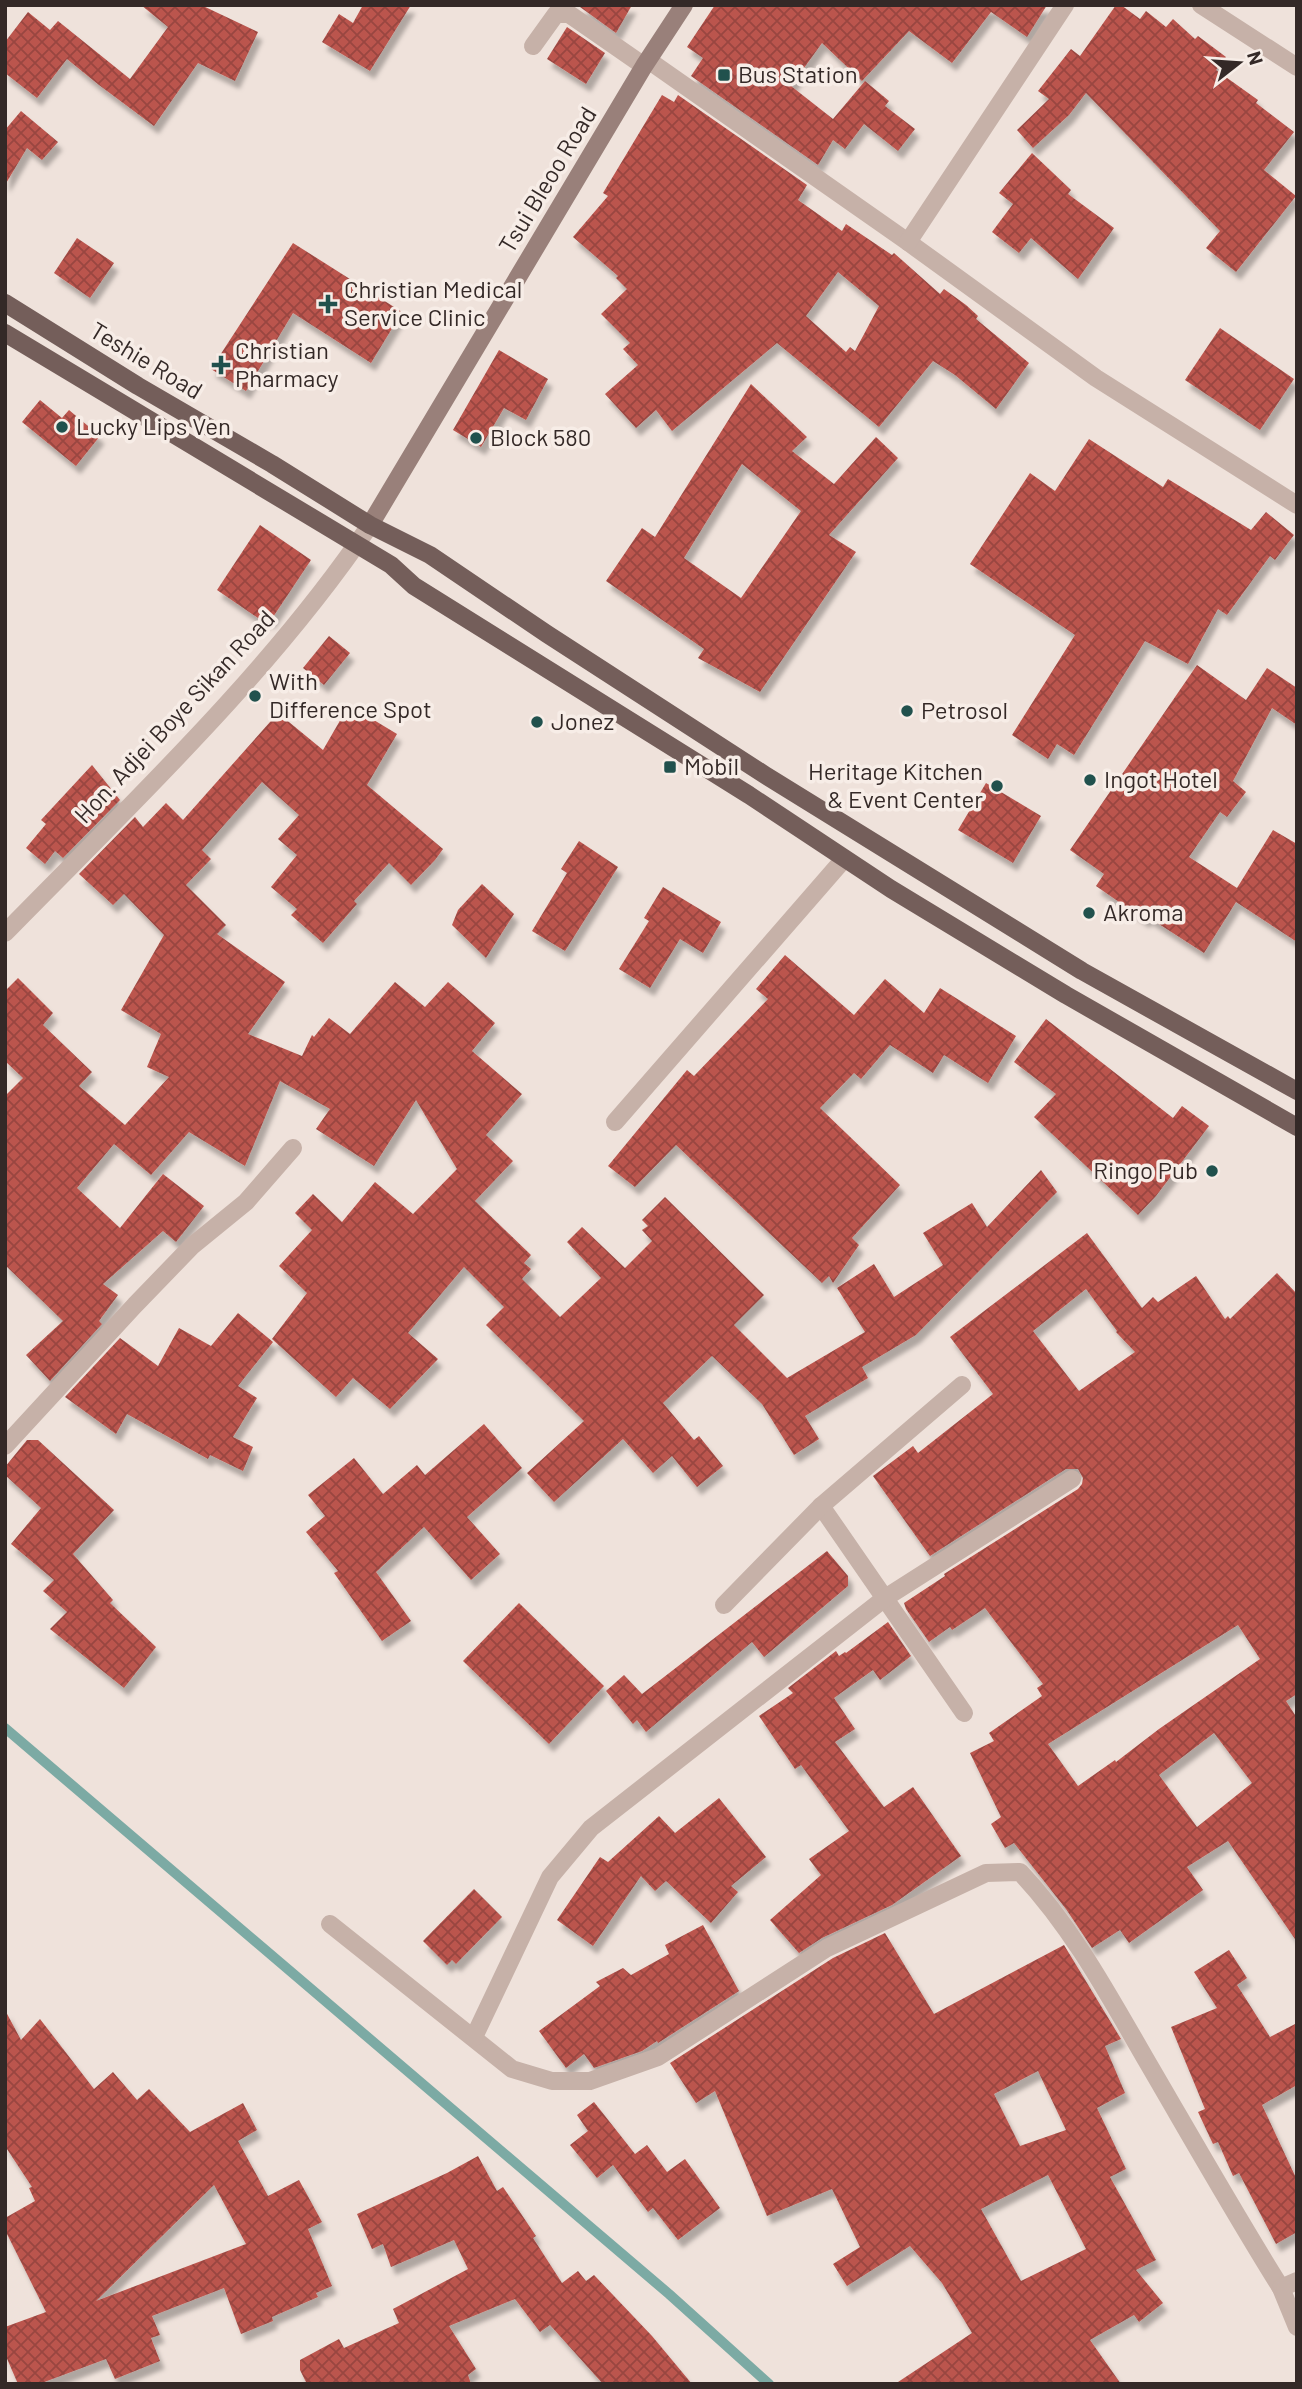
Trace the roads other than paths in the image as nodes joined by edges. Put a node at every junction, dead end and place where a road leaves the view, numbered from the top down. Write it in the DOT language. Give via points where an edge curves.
graph roads {
  1 [pos="684,5"];
  2 [pos="1065,5"];
  3 [pos="1201,5"];
  4 [pos="533,46"];
  5 [pos="646,63"];
  6 [pos="1297,67"];
  7 [pos="908,242"];
  8 [pos="5,303"];
  9 [pos="5,333"];
  10 [pos="1297,505"];
  11 [pos="370,525"];
  12 [pos="356,546"];
  13 [pos="844,859"];
  14 [pos="5,933"];
  15 [pos="1297,1091"];
  16 [pos="615,1122"];
  17 [pos="1297,1127"];
  18 [pos="293,1149"];
  19 [pos="962,1385"];
  20 [pos="5,1446"];
  21 [pos="1072,1479"];
  22 [pos="821,1506"];
  23 [pos="885,1598"];
  24 [pos="724,1605"];
  25 [pos="964,1713"];
  26 [pos="330,1924"];
  27 [pos="474,2037"];
  28 [pos="1289,2284"];
  29 [pos="1297,2327"];
  1 -- 5 [label="street, Tsui Bleoo Road"];
  2 -- 7 [label="street"];
  3 -- 6 [label="street"];
  4 -- 5 [label="street" via="556,14 563,13"];
  5 -- 7 [label="street"];
  5 -- 11 [label="street, Tsui Bleoo Road"];
  7 -- 10 [label="street" via="1096,378"];
  8 -- 11 [label="main road, Teshie Road"];
  9 -- 12 [label="main road, Teshie Road"];
  11 -- 12 [label="street, Hon. Adjei Boye Sikan Road"];
  11 -- 15 [label="main road, Teshie Road" via="429,555 775,781 1070,964"];
  12 -- 13 [label="main road, Teshie Road"];
  12 -- 14 [label="street, Hon. Adjei Boye Sikan Road" via="255,671"];
  13 -- 16 [label="street"];
  13 -- 17 [label="main road, Teshie Road" via="1066,995"];
  18 -- 20 [label="street" via="246,1202 192,1246"];
  19 -- 22 [label="street"];
  21 -- 23 [label="street"];
  22 -- 23 [label="street"];
  22 -- 24 [label="street"];
  23 -- 25 [label="street"];
  23 -- 27 [label="street" via="591,1828 550,1877"];
  26 -- 27 [label="street"];
  27 -- 28 [label="street" via="512,2069 552,2081 590,2081 659,2057 827,1948 986,1874 1020,1872 1041,1894 1100,1979 1244,2229"];
  28 -- 29 [label="street"];
}
